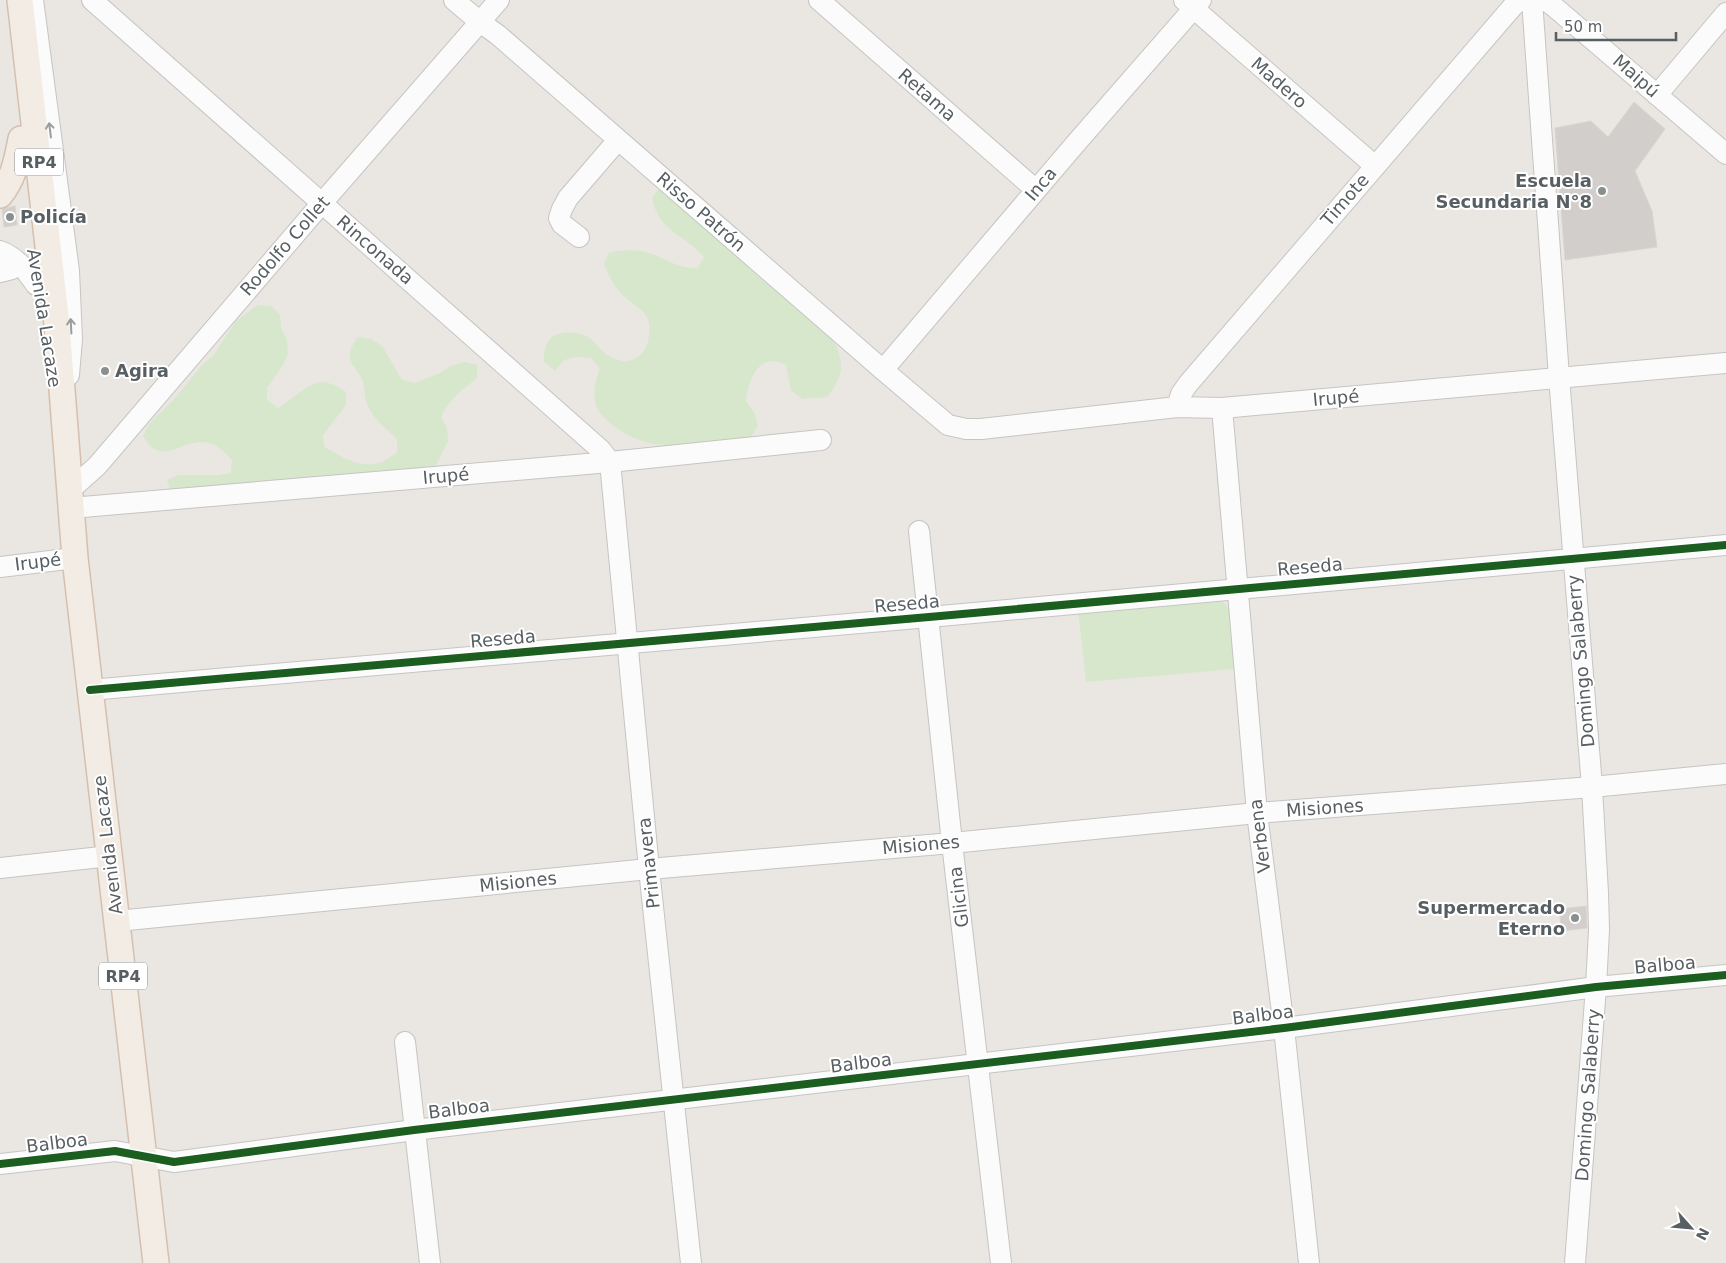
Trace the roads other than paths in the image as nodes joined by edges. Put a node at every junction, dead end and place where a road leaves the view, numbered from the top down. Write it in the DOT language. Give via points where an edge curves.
graph roads {
  1 [pos="6,0"];
  2 [pos="20,0"];
  3 [pos="33,0"];
  4 [pos="92,0"];
  5 [pos="454,0"];
  6 [pos="499,0"];
  7 [pos="819,0"];
  8 [pos="1521,0"];
  9 [pos="1532,0"];
  10 [pos="1544,0"];
  11 [pos="1193,3"];
  12 [pos="1726,13"];
  13 [pos="480,22"];
  14 [pos="1657,94"];
  15 [pos="21,139"];
  16 [pos="618,140"];
  17 [pos="1726,154"];
  18 [pos="1374,166"];
  19 [pos="1036,190"];
  20 [pos="0,195"];
  21 [pos="322,203"];
  22 [pos="579,236"];
  23 [pos="0,251"];
  24 [pos="19,263"];
  25 [pos="0,272"];
  26 [pos="36,285"];
  27 [pos="1726,363"];
  28 [pos="883,370"];
  29 [pos="1558,377"];
  30 [pos="1176,407"];
  31 [pos="1222,408"];
  32 [pos="948,425"];
  33 [pos="64,427"];
  34 [pos="821,440"];
  35 [pos="610,462"];
  36 [pos="70,499"];
  37 [pos="919,531"];
  38 [pos="1726,545"];
  39 [pos="75,558"];
  40 [pos="1573,560"];
  41 [pos="0,567"];
  42 [pos="1237,589"];
  43 [pos="929,617"];
  44 [pos="628,643"];
  45 [pos="90,690"];
  46 [pos="1726,774"];
  47 [pos="1592,787"];
  48 [pos="1257,814"];
  49 [pos="952,843"];
  50 [pos="110,856"];
  51 [pos="0,868"];
  52 [pos="649,869"];
  53 [pos="117,921"];
  54 [pos="1726,975"];
  55 [pos="1596,987"];
  56 [pos="1284,1028"];
  57 [pos="404,1042"];
  58 [pos="978,1064"];
  59 [pos="673,1100"];
  60 [pos="414,1130"];
  61 [pos="143,1155"];
  62 [pos="0,1164"];
  63 [pos="156,1263"];
  64 [pos="430,1263"];
  65 [pos="691,1263"];
  66 [pos="1000,1263"];
  67 [pos="1309,1263"];
  68 [pos="1575,1263"];
  1 -- 15 [label="main road, Avenida Lacaze / RP4"];
  2 -- 33 [label="main road, Avenida Lacaze / RP4" via="58,325"];
  33 -- 3 [label="street, Avenida Lacaze, one-way" via="72,339 68,271"];
  4 -- 21 [label="street, Rinconada"];
  5 -- 13 [label="street, Risso Patrón"];
  6 -- 13 [label="street, Rodolfo Collet"];
  7 -- 19 [label="street, Retama"];
  8 -- 18 [label="street, Timote"];
  9 -- 29 [label="street, Domingo Salaberry"];
  10 -- 14 [label="street, Maipú"];
  11 -- 18 [label="street, Madero"];
  11 -- 19 [label="street, Inca"];
  12 -- 14 [label="street"];
  13 -- 16 [label="street, Risso Patrón"];
  13 -- 21 [label="street, Rodolfo Collet"];
  14 -- 17 [label="street, Maipú"];
  15 -- 20 [label="main road" via="14,169"];
  15 -- 26 [label="main road, Avenida Lacaze / RP4"];
  16 -- 22 [label="street" via="562,209 559,218 562,224"];
  16 -- 28 [label="street, Risso Patrón"];
  18 -- 30 [label="street, Timote" via="1188,384"];
  19 -- 28 [label="street, Inca"];
  21 -- 35 [label="street, Rinconada" via="601,450"];
  21 -- 36 [label="street, Rodolfo Collet"];
  23 -- 24 [label="street"];
  24 -- 25 [label="street"];
  24 -- 26 [label="street"];
  26 -- 33 [label="main road, Avenida Lacaze / RP4" via="44,341"];
  27 -- 29 [label="street, Irupé"];
  28 -- 32 [label="street, Risso Patrón"];
  29 -- 31 [label="street, Irupé"];
  29 -- 40 [label="street, Domingo Salaberry"];
  30 -- 31 [label="street, Irupé"];
  30 -- 32 [label="street, Irupé" via="981,429"];
  31 -- 42 [label="street, Verbena"];
  33 -- 36 [label="main road, Avenida Lacaze / RP4"];
  34 -- 35 [label="street, Irupé"];
  35 -- 36 [label="street, Irupé"];
  35 -- 44 [label="street, Primavera"];
  36 -- 39 [label="main road, Avenida Lacaze / RP4"];
  37 -- 43 [label="street, Glicina"];
  38 -- 40 [label="street, Reseda"];
  39 -- 41 [label="street, Irupé"];
  39 -- 45 [label="main road, Avenida Lacaze / RP4"];
  40 -- 42 [label="street, Reseda"];
  40 -- 47 [label="street, Domingo Salaberry"];
  42 -- 43 [label="street, Reseda"];
  42 -- 48 [label="street, Verbena"];
  43 -- 44 [label="street, Reseda"];
  43 -- 49 [label="street, Glicina"];
  44 -- 45 [label="street, Reseda"];
  44 -- 52 [label="street, Primavera"];
  45 -- 50 [label="main road, Avenida Lacaze / RP4"];
  46 -- 47 [label="street, Misiones"];
  47 -- 48 [label="street, Misiones"];
  47 -- 55 [label="street, Domingo Salaberry" via="1599,930"];
  48 -- 49 [label="street, Misiones"];
  48 -- 56 [label="street, Verbena"];
  49 -- 52 [label="street, Misiones"];
  49 -- 58 [label="street, Glicina"];
  50 -- 51 [label="street"];
  50 -- 53 [label="main road, Avenida Lacaze / RP4"];
  52 -- 53 [label="street, Misiones"];
  52 -- 59 [label="street, Primavera"];
  53 -- 61 [label="main road, Avenida Lacaze / RP4"];
  54 -- 55 [label="street, Balboa"];
  55 -- 56 [label="street, Balboa"];
  55 -- 68 [label="street, Domingo Salaberry"];
  56 -- 58 [label="street, Balboa"];
  56 -- 67 [label="street, Verbena"];
  57 -- 60 [label="street"];
  58 -- 59 [label="street, Balboa"];
  58 -- 66 [label="street, Glicina"];
  59 -- 60 [label="street, Balboa"];
  59 -- 65 [label="street, Primavera"];
  60 -- 61 [label="street, Balboa" via="174,1162"];
  60 -- 64 [label="street"];
  61 -- 62 [label="street, Balboa" via="115,1151"];
  61 -- 63 [label="main road, Avenida Lacaze / RP4"];
}
